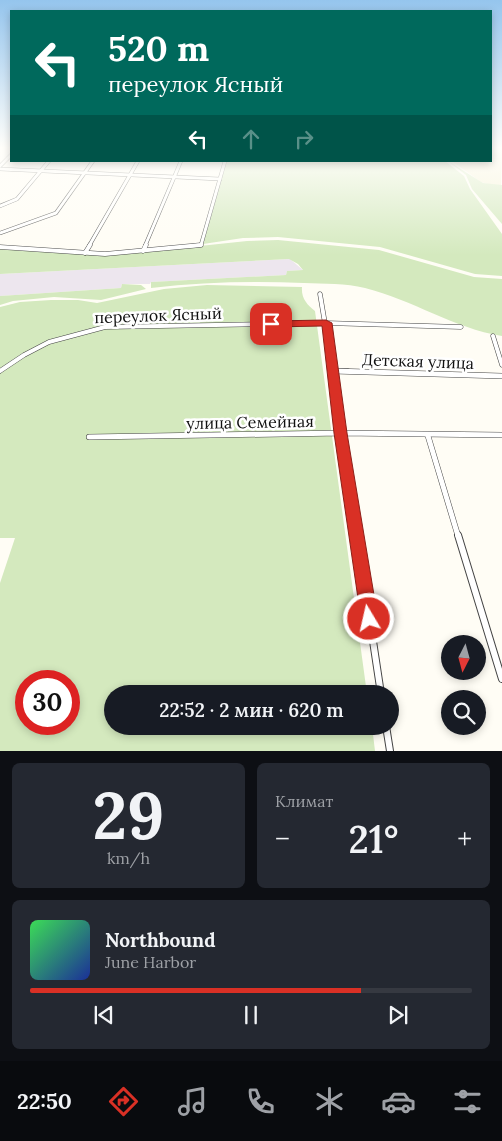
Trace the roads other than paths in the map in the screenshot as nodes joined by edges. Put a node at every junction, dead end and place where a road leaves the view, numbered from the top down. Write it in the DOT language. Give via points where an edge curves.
graph roads {
  1 [pos="29,184"];
  2 [pos="76,184"];
  3 [pos="125,184"];
  4 [pos="172,184"];
  5 [pos="219,184"];
  6 [pos="0,206"];
  7 [pos="0,233"];
  8 [pos="0,247"];
  9 [pos="143,250"];
  10 [pos="85,253"];
  11 [pos="320,294"];
  12 [pos="326,323"];
  13 [pos="461,327"];
  14 [pos="493,336"];
  15 [pos="502,365"];
  16 [pos="0,371"];
  17 [pos="332,371"];
  18 [pos="502,376"];
  19 [pos="341,433"];
  20 [pos="502,435"];
  21 [pos="428,436"];
  22 [pos="89,437"];
  23 [pos="502,679"];
  24 [pos="380,685"];
  25 [pos="387,735"];
  26 [pos="390,751"];
  1 -- 6 [label="street" via="17,198"];
  2 -- 7 [label="street" via="56,213"];
  3 -- 10 [label="street"];
  4 -- 9 [label="street"];
  5 -- 9 [label="street" via="201,245"];
  8 -- 10 [label="street"];
  9 -- 10 [label="street"];
  11 -- 12 [label="street"];
  12 -- 13 [label="street, переулок Ясный"];
  12 -- 16 [label="street, переулок Ясный" via="105,327 77,332 44,344"];
  12 -- 17 [label="street"];
  14 -- 15 [label="street"];
  17 -- 18 [label="street, Детская улица"];
  17 -- 19 [label="street"];
  19 -- 21 [label="street, улица Семейная"];
  19 -- 22 [label="street, улица Семейная"];
  19 -- 24 [label="street"];
  20 -- 21 [label="street, улица Семейная"];
  21 -- 23 [label="street"];
  25 -- 26 [label="street"];
}
